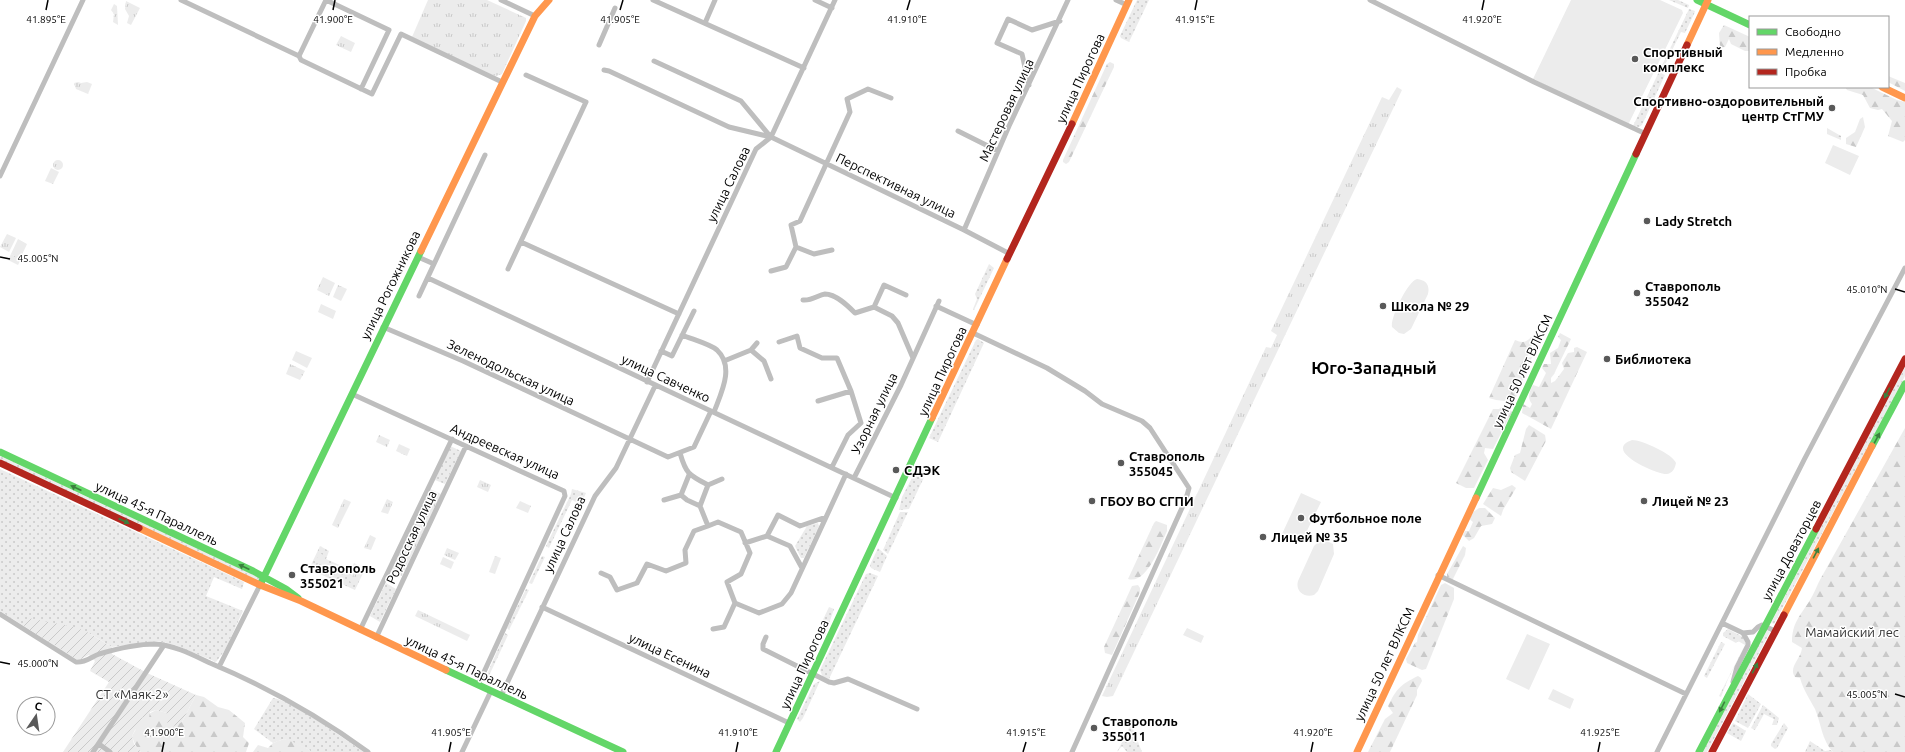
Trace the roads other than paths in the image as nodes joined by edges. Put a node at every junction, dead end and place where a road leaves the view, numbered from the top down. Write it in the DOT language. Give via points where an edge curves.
graph roads {
  1 [pos="83,0"];
  2 [pos="181,0"];
  3 [pos="501,0"];
  4 [pos="549,0"];
  5 [pos="653,0"];
  6 [pos="715,0"];
  7 [pos="815,0"];
  8 [pos="835,0"];
  9 [pos="1068,0"];
  10 [pos="1116,0"];
  11 [pos="1370,0"];
  12 [pos="1697,0"];
  13 [pos="1707,2"];
  14 [pos="1128,3"];
  15 [pos="615,8"];
  16 [pos="832,8"];
  17 [pos="535,16"];
  18 [pos="1060,21"];
  19 [pos="704,24"];
  20 [pos="1749,24"];
  21 [pos="599,45"];
  22 [pos="299,56"];
  23 [pos="654,61"];
  24 [pos="804,68"];
  25 [pos="604,70"];
  26 [pos="526,75"];
  27 [pos="502,82"];
  28 [pos="1029,85"];
  29 [pos="1884,88"];
  30 [pos="361,89"];
  31 [pos="891,98"];
  32 [pos="1905,98"];
  33 [pos="958,131"];
  34 [pos="1646,134"];
  35 [pos="771,137"];
  36 [pos="998,151"];
  37 [pos="485,155"];
  38 [pos="827,164"];
  39 [pos="0,176"];
  40 [pos="964,230"];
  41 [pos="521,242"];
  42 [pos="796,247"];
  43 [pos="832,250"];
  44 [pos="1010,254"];
  45 [pos="418,257"];
  46 [pos="434,264"];
  47 [pos="1905,268"];
  48 [pos="508,269"];
  49 [pos="771,271"];
  50 [pos="428,278"];
  51 [pos="906,295"];
  52 [pos="419,296"];
  53 [pos="803,300"];
  54 [pos="874,307"];
  55 [pos="694,311"];
  56 [pos="679,314"];
  57 [pos="977,325"];
  58 [pos="383,327"];
  59 [pos="973,333"];
  60 [pos="682,335"];
  61 [pos="757,342"];
  62 [pos="779,342"];
  63 [pos="751,350"];
  64 [pos="661,352"];
  65 [pos="913,358"];
  66 [pos="1905,359"];
  67 [pos="724,361"];
  68 [pos="771,379"];
  69 [pos="647,382"];
  70 [pos="1905,384"];
  71 [pos="655,386"];
  72 [pos="850,391"];
  73 [pos="352,394"];
  74 [pos="818,401"];
  75 [pos="713,411"];
  76 [pos="452,439"];
  77 [pos="629,439"];
  78 [pos="466,446"];
  79 [pos="0,452"];
  80 [pos="680,453"];
  81 [pos="0,462"];
  82 [pos="832,467"];
  83 [pos="846,474"];
  84 [pos="689,475"];
  85 [pos="854,478"];
  86 [pos="722,479"];
  87 [pos="708,485"];
  88 [pos="681,495"];
  89 [pos="896,498"];
  90 [pos="664,500"];
  91 [pos="700,506"];
  92 [pos="826,517"];
  93 [pos="708,526"];
  94 [pos="767,536"];
  95 [pos="746,542"];
  96 [pos="802,568"];
  97 [pos="600,573"];
  98 [pos="1438,575"];
  99 [pos="263,576"];
  100 [pos="260,585"];
  101 [pos="301,601"];
  102 [pos="735,603"];
  103 [pos="542,607"];
  104 [pos="0,614"];
  105 [pos="1722,623"];
  106 [pos="1764,626"];
  107 [pos="360,630"];
  108 [pos="713,630"];
  109 [pos="1775,631"];
  110 [pos="1743,633"];
  111 [pos="766,637"];
  112 [pos="376,638"];
  113 [pos="164,645"];
  114 [pos="220,666"];
  115 [pos="813,673"];
  116 [pos="478,685"];
  117 [pos="1732,688"];
  118 [pos="491,691"];
  119 [pos="1686,694"];
  120 [pos="501,696"];
  121 [pos="917,709"];
  122 [pos="789,723"];
  123 [pos="99,744"];
  124 [pos="93,752"];
  125 [pos="110,752"];
  126 [pos="368,752"];
  127 [pos="462,752"];
  128 [pos="623,752"];
  129 [pos="776,752"];
  130 [pos="1072,752"];
  131 [pos="1357,752"];
  132 [pos="1657,752"];
  133 [pos="1699,752"];
  134 [pos="1712,752"];
  1 -- 39 [label="street"];
  2 -- 22 [label="street"];
  3 -- 17 [label="street"];
  4 -- 17 [label="main road, улица Рогожникова"];
  5 -- 19 [label="street"];
  6 -- 19 [label="street"];
  7 -- 16 [label="street"];
  8 -- 16 [label="street, улица Салова"];
  9 -- 18 [label="street, Мастеровая улица"];
  10 -- 14 [label="street"];
  11 -- 34 [label="street" via="1534,82"];
  12 -- 13 [label="main road"];
  13 -- 20 [label="main road"];
  13 -- 34 [label="main road, улица 50 лет ВЛКСМ"];
  14 -- 44 [label="main road, улица Пирогова"];
  15 -- 21 [label="street"];
  16 -- 24 [label="street, улица Салова"];
  17 -- 27 [label="main road, улица Рогожникова"];
  18 -- 28 [label="street, Мастеровая улица"];
  18 -- 28 [label="street" via="1032,30 1008,19 997,43 1022,54"];
  19 -- 24 [label="street"];
  22 -- 30 [label="street" via="300,60"];
  22 -- 30 [label="street" via="326,0 389,30"];
  23 -- 35 [label="street, Перспективная улица" via="741,101"];
  24 -- 35 [label="street, улица Салова"];
  25 -- 35 [label="street, Перспективная улица" via="729,127"];
  26 -- 41 [label="street" via="586,102"];
  27 -- 30 [label="street" via="401,34 372,94"];
  27 -- 45 [label="main road, улица Рогожникова"];
  28 -- 36 [label="street, Мастеровая улица"];
  29 -- 32 [label="main road"];
  31 -- 38 [label="street" via="868,89 847,99 850,112"];
  33 -- 36 [label="street"];
  34 -- 98 [label="main road, улица 50 лет ВЛКСМ"];
  35 -- 38 [label="street, Перспективная улица"];
  35 -- 56 [label="street, улица Салова" via="756,148"];
  36 -- 40 [label="street, Мастеровая улица"];
  37 -- 46 [label="street"];
  38 -- 40 [label="street, Перспективная улица"];
  38 -- 42 [label="street" via="800,221 791,225"];
  40 -- 44 [label="street, Перспективная улица"];
  41 -- 48 [label="street"];
  41 -- 56 [label="street"];
  42 -- 43 [label="street" via="814,254"];
  42 -- 49 [label="street" via="786,267"];
  44 -- 57 [label="main road, улица Пирогова"];
  45 -- 46 [label="street"];
  45 -- 58 [label="main road, улица Рогожникова"];
  46 -- 50 [label="street"];
  47 -- 105 [label="street"];
  50 -- 52 [label="street"];
  50 -- 69 [label="street, улица Савченко"];
  51 -- 54 [label="street" via="884,285"];
  53 -- 54 [label="street" via="826,294 838,298 855,313"];
  54 -- 65 [label="street" via="892,316 898,323"];
  55 -- 60 [label="street"];
  56 -- 64 [label="street, улица Салова"];
  57 -- 59 [label="main road, улица Пирогова"];
  57 -- 65 [label="street, Узорная улица" via="938,303"];
  58 -- 73 [label="main road, улица Рогожникова"];
  58 -- 77 [label="street, Зеленодольская улица" via="463,361"];
  59 -- 89 [label="main road, улица Пирогова"];
  59 -- 130 [label="street" via="1046,368 1102,404 1142,421 1150,428 1189,488"];
  60 -- 64 [label="street" via="672,356"];
  60 -- 67 [label="street" via="716,350"];
  61 -- 63 [label="street"];
  62 -- 72 [label="street, Узорная улица" via="797,336 800,348 822,358 837,358"];
  63 -- 67 [label="street"];
  63 -- 68 [label="street" via="764,361"];
  64 -- 69 [label="street, улица Салова"];
  65 -- 85 [label="street, Узорная улица"];
  66 -- 106 [label="main road, улица Доваторцев, one-way"];
  67 -- 75 [label="street" via="726,382"];
  69 -- 71 [label="street, улица Савченко"];
  109 -- 70 [label="main road, улица Доваторцев, one-way"];
  71 -- 75 [label="street, улица Савченко"];
  71 -- 77 [label="street, улица Салова"];
  72 -- 74 [label="street"];
  72 -- 82 [label="street, Узорная улица" via="861,423 848,435"];
  73 -- 76 [label="street, Андреевская улица"];
  73 -- 99 [label="main road, улица Рогожникова"];
  75 -- 80 [label="street" via="694,447"];
  75 -- 82 [label="street, улица Савченко"];
  76 -- 78 [label="street, Андреевская улица"];
  76 -- 107 [label="street, Родосская улица"];
  77 -- 80 [label="street, Зеленодольская улица" via="668,457"];
  77 -- 103 [label="street, улица Салова" via="616,468 595,496"];
  78 -- 112 [label="street, Родосская улица"];
  78 -- 116 [label="street, Андреевская улица" via="560,488 565,496"];
  99 -- 79 [label="main road, улица 45-я Параллель, one-way"];
  80 -- 84 [label="street"];
  81 -- 100 [label="main road, улица 45-я Параллель, one-way"];
  82 -- 83 [label="street, улица Савченко"];
  83 -- 85 [label="street, улица Савченко"];
  83 -- 92 [label="street"];
  84 -- 87 [label="street"];
  84 -- 88 [label="street"];
  85 -- 89 [label="street, улица Савченко"];
  86 -- 87 [label="street"];
  87 -- 91 [label="street"];
  88 -- 90 [label="street"];
  88 -- 91 [label="street"];
  89 -- 115 [label="main road, улица Пирогова"];
  91 -- 93 [label="street"];
  92 -- 94 [label="street" via="800,526 778,515"];
  92 -- 96 [label="street"];
  93 -- 95 [label="street" via="718,522 741,532"];
  93 -- 97 [label="street" via="694,532 685,550 686,563 666,571 647,564 637,583 617,590 610,577"];
  94 -- 95 [label="street"];
  94 -- 96 [label="street" via="790,546"];
  95 -- 102 [label="street" via="750,557 742,574 727,582"];
  96 -- 102 [label="street" via="791,593 782,604 759,612"];
  98 -- 119 [label="street"];
  98 -- 131 [label="main road, улица 50 лет ВЛКСМ"];
  99 -- 100 [label="main road, улица Рогожникова"];
  99 -- 101 [label="main road, улица 45-я Параллель"];
  100 -- 101 [label="main road, улица 45-я Параллель"];
  100 -- 114 [label="street"];
  101 -- 107 [label="main road, улица 45-я Параллель"];
  102 -- 108 [label="street" via="724,626"];
  103 -- 120 [label="street, улица Салова"];
  103 -- 122 [label="street, улица Есенина"];
  104 -- 113 [label="street" via="76,662 118,649"];
  105 -- 110 [label="street"];
  105 -- 119 [label="street"];
  106 -- 109 [label="street"];
  106 -- 110 [label="street" via="1750,633"];
  106 -- 117 [label="main road, улица Доваторцев"];
  107 -- 112 [label="main road, улица 45-я Параллель"];
  134 -- 109 [label="main road, улица Доваторцев, one-way"];
  110 -- 117 [label="street" via="1748,643 1737,666"];
  111 -- 115 [label="street" via="764,649"];
  112 -- 116 [label="main road, улица 45-я Параллель"];
  113 -- 114 [label="street"];
  113 -- 123 [label="street"];
  114 -- 126 [label="street" via="305,710"];
  115 -- 121 [label="street" via="834,683 848,679"];
  115 -- 122 [label="main road, улица Пирогова"];
  116 -- 118 [label="main road, улица 45-я Параллель"];
  117 -- 133 [label="main road, улица Доваторцев, one-way"];
  118 -- 120 [label="main road, улица 45-я Параллель"];
  118 -- 127 [label="street"];
  119 -- 132 [label="street"];
  120 -- 128 [label="main road, улица 45-я Параллель"];
  122 -- 129 [label="main road, улица Пирогова"];
  123 -- 124 [label="street"];
  123 -- 125 [label="street"];
}
